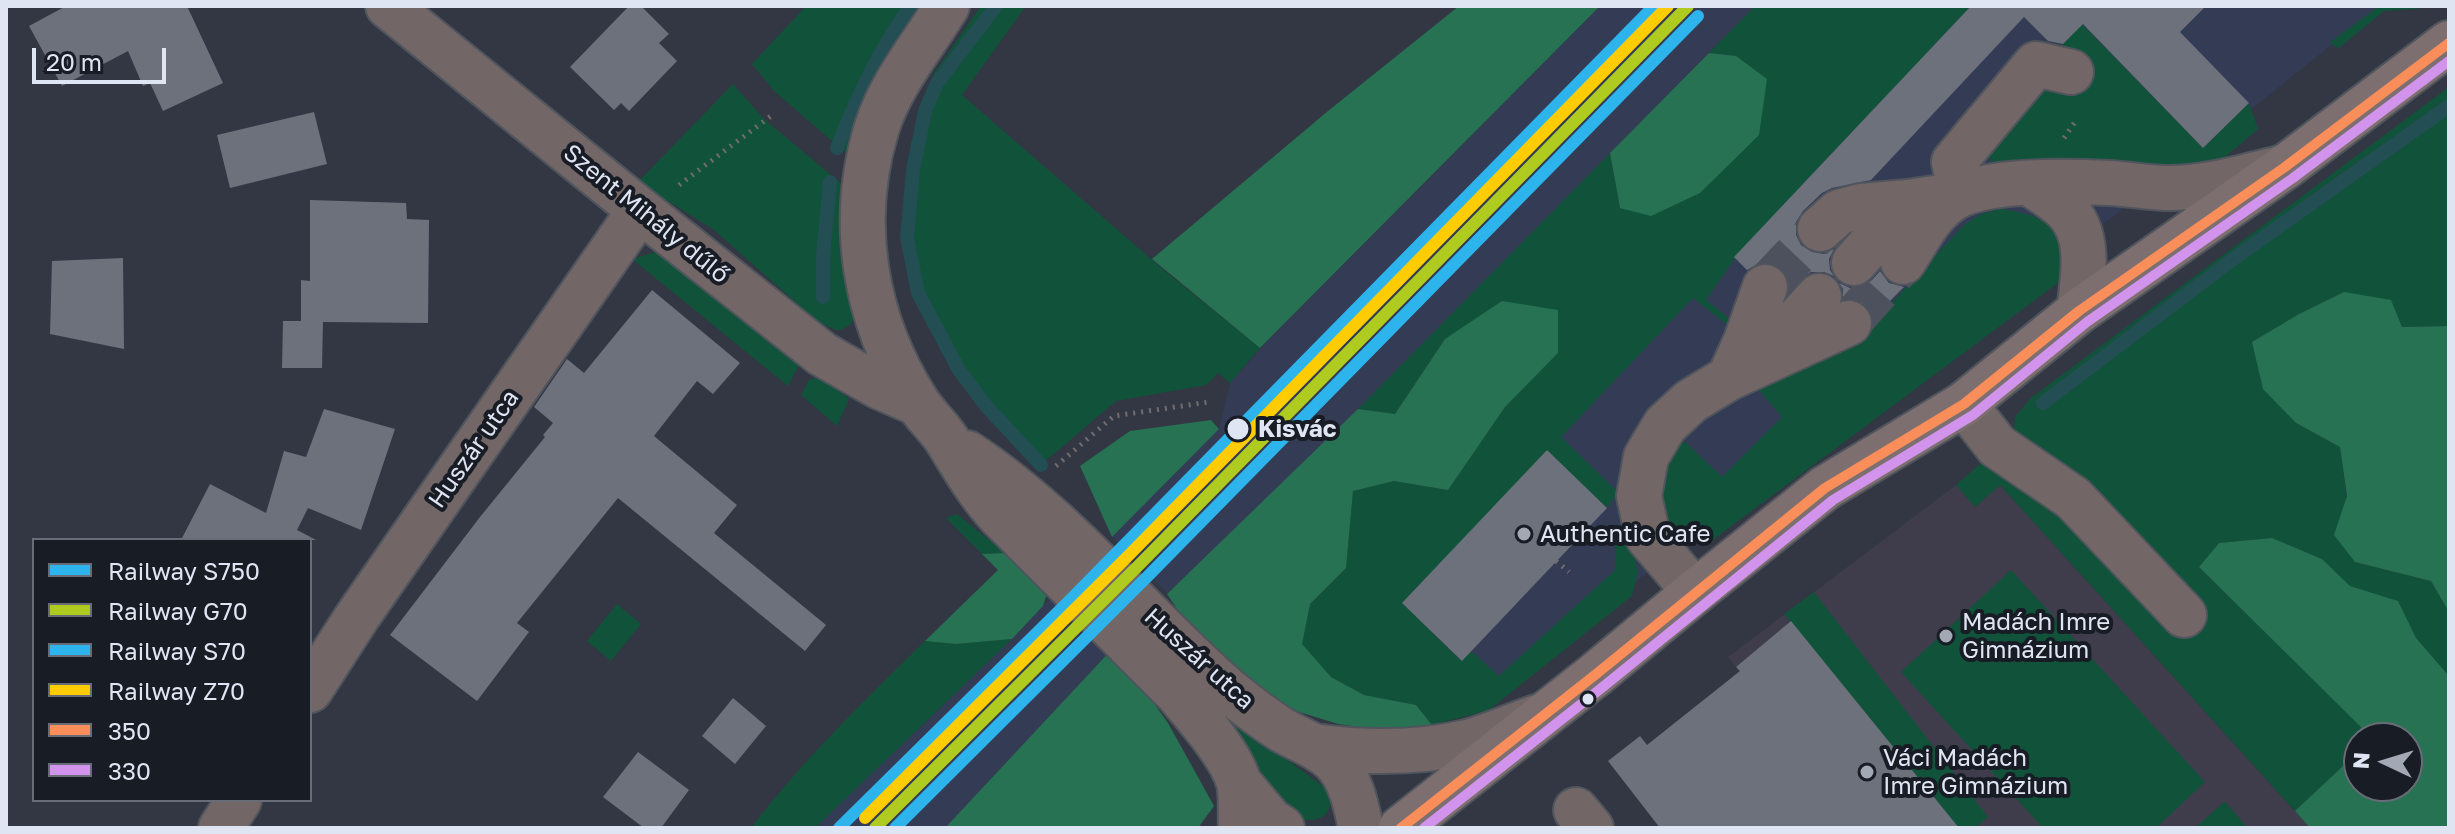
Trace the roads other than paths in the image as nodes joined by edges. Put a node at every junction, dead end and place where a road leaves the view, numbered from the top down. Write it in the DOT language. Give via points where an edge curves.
graph roads {
  1 [pos="388,6"];
  2 [pos="947,6"];
  3 [pos="2449,43"];
  4 [pos="2071,72"];
  5 [pos="2285,167"];
  6 [pos="2029,183"];
  7 [pos="1961,194"];
  8 [pos="1908,202"];
  9 [pos="640,210"];
  10 [pos="1820,229"];
  11 [pos="1903,262"];
  12 [pos="1854,263"];
  13 [pos="1765,287"];
  14 [pos="1834,310"];
  15 [pos="2079,311"];
  16 [pos="1729,378"];
  17 [pos="917,403"];
  18 [pos="1964,404"];
  19 [pos="946,439"];
  20 [pos="1695,592"];
  21 [pos="2184,615"];
  22 [pos="312,687"];
  23 [pos="1546,713"];
  24 [pos="1313,746"];
  25 [pos="1239,783"];
  26 [pos="238,802"];
  27 [pos="221,828"];
  28 [pos="1241,828"];
  29 [pos="1282,828"];
  30 [pos="1361,828"];
  31 [pos="1401,828"];
  1 -- 9 [label="street, Szent Mihály dűlő"];
  2 -- 17 [label="street, Huszár utca" via="901,76 878,125 865,175 863,259 870,295 893,360"];
  3 -- 5 [label="main road"];
  4 -- 7 [label="street" via="2036,64 1954,162"];
  5 -- 6 [label="street" via="2166,188"];
  5 -- 15 [label="main road"];
  6 -- 7 [label="street"];
  6 -- 15 [label="street" via="2067,210 2080,232 2084,265"];
  7 -- 8 [label="street"];
  7 -- 11 [label="street" via="1935,213"];
  8 -- 10 [label="street" via="1839,212"];
  8 -- 12 [label="street"];
  9 -- 17 [label="street, Szent Mihály dűlő" via="822,354"];
  9 -- 22 [label="street, Huszár utca"];
  13 -- 16 [label="street"];
  14 -- 16 [label="street"];
  15 -- 18 [label="main road"];
  16 -- 20 [label="street" via="1665,425 1646,457 1639,496 1648,537"];
  17 -- 19 [label="street, Huszár utca"];
  18 -- 20 [label="main road" via="1825,488"];
  18 -- 21 [label="street" via="1997,446 2073,498"];
  19 -- 24 [label="street, Huszár utca" via="1026,495 1241,700"];
  19 -- 25 [label="street, Huszár utca" via="999,515 1178,694 1224,753"];
  20 -- 23 [label="main road"];
  23 -- 24 [label="street, Huszár utca" via="1468,742 1425,749"];
  23 -- 31 [label="main road"];
  24 -- 30 [label="street, Huszár utca" via="1334,761 1347,781"];
  25 -- 28 [label="street, Huszár utca"];
  25 -- 29 [label="street, Huszár utca"];
  26 -- 27 [label="street"];
}
